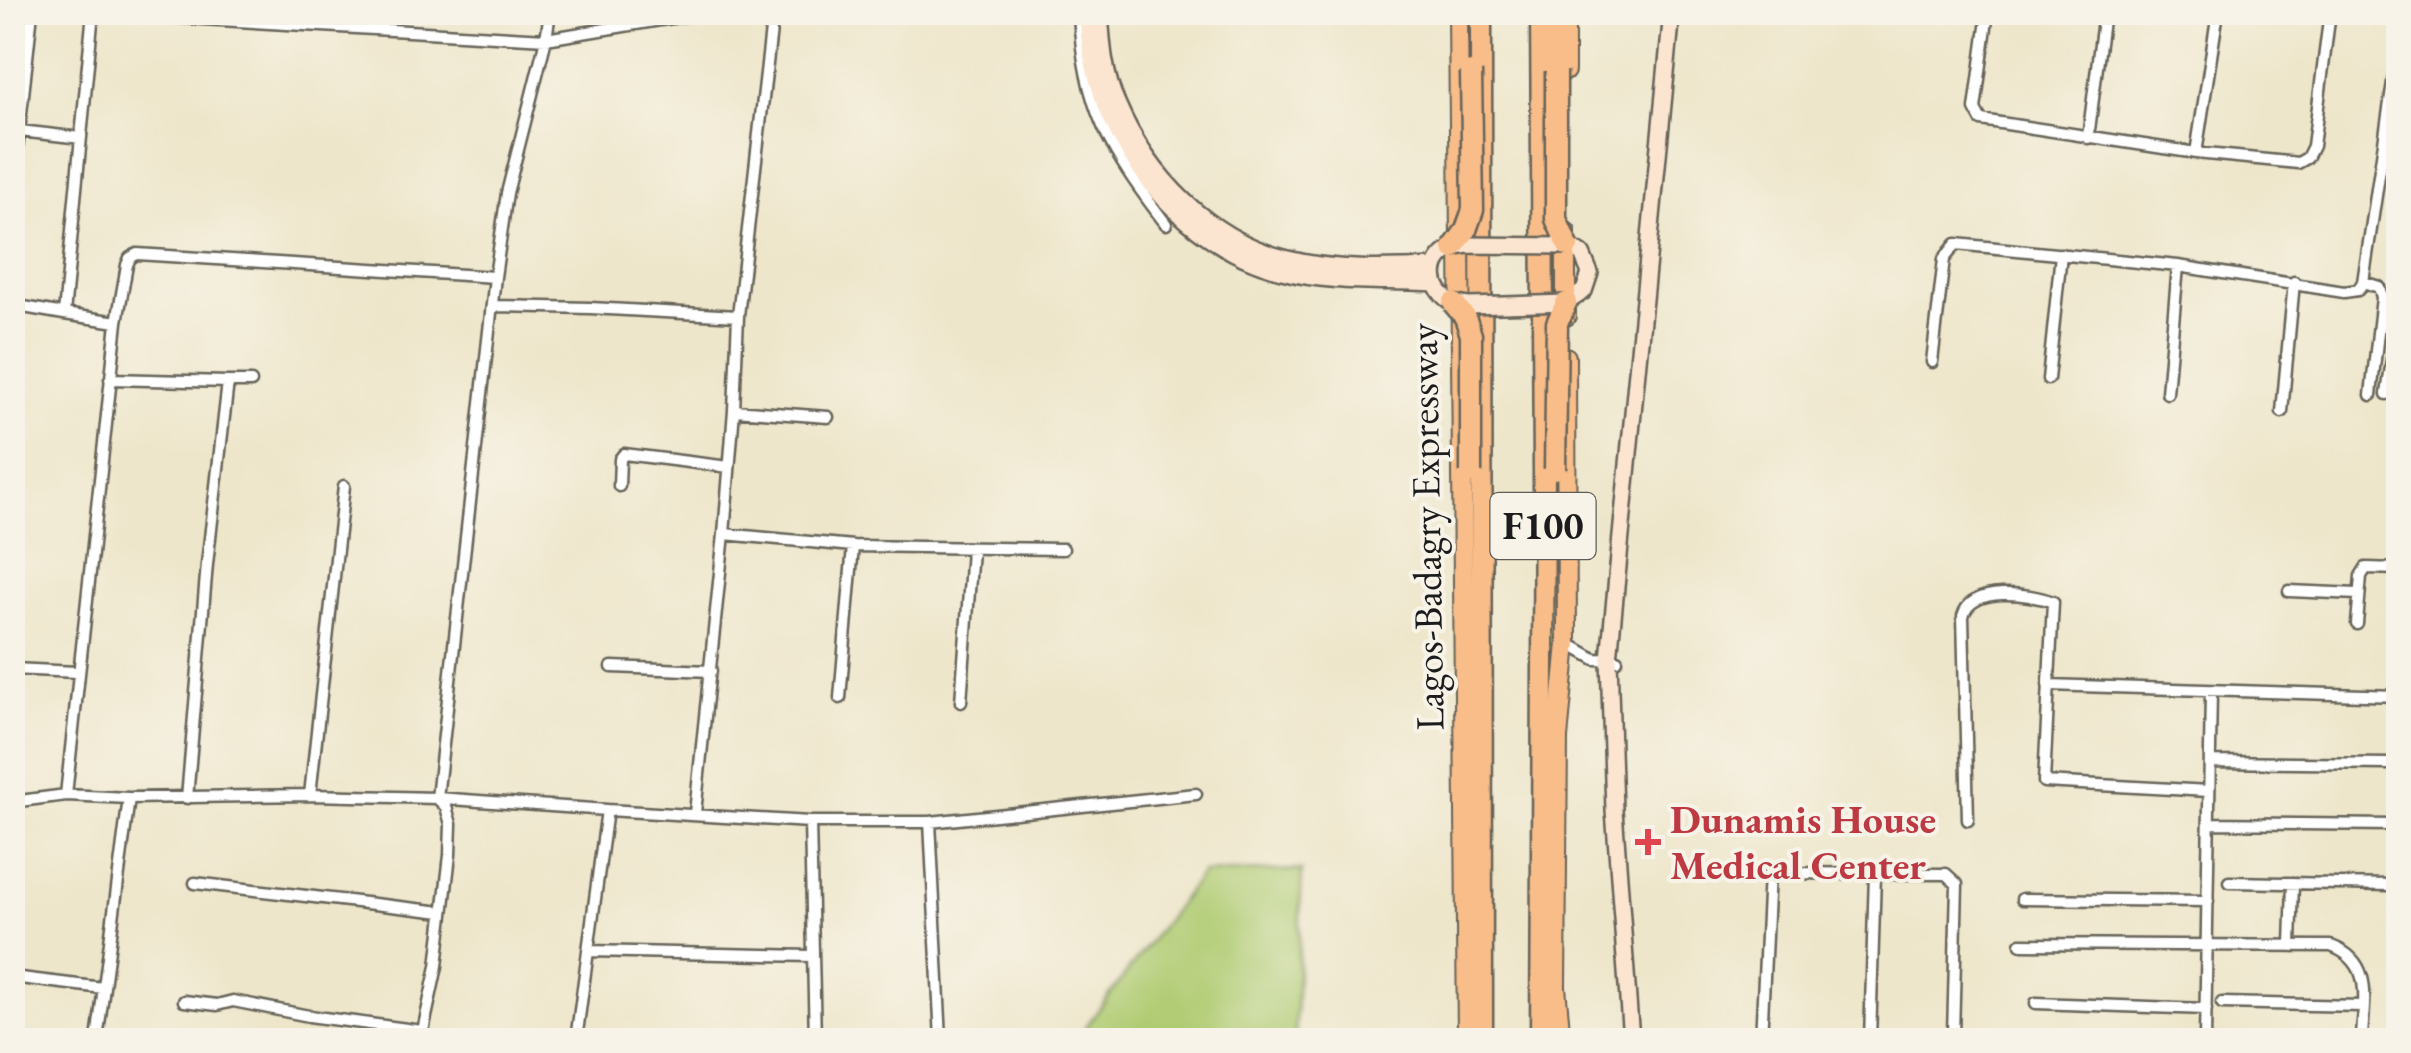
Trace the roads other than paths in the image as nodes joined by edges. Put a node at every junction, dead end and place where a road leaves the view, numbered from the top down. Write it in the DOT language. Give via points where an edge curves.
graph roads {
  1 [pos="32,12"];
  2 [pos="81,12"];
  3 [pos="550,12"];
  4 [pos="708,12"];
  5 [pos="773,12"];
  6 [pos="1079,12"];
  7 [pos="1087,12"];
  8 [pos="1100,12"];
  9 [pos="1458,12"];
  10 [pos="1470,12"];
  11 [pos="1481,12"];
  12 [pos="1541,12"];
  13 [pos="1554,12"];
  14 [pos="1565,12"];
  15 [pos="1675,12"];
  16 [pos="1988,12"];
  17 [pos="2104,12"];
  18 [pos="2218,12"];
  19 [pos="2330,12"];
  20 [pos="93,13"];
  21 [pos="546,39"];
  22 [pos="2398,49"];
  23 [pos="20,131"];
  24 [pos="81,138"];
  25 [pos="2088,138"];
  26 [pos="2196,153"];
  27 [pos="13,188"];
  28 [pos="12,197"];
  29 [pos="1175,202"];
  30 [pos="1166,224"];
  31 [pos="1568,246"];
  32 [pos="1453,248"];
  33 [pos="2061,254"];
  34 [pos="2178,266"];
  35 [pos="1434,275"];
  36 [pos="496,278"];
  37 [pos="2294,282"];
  38 [pos="2363,282"];
  39 [pos="1453,303"];
  40 [pos="1566,304"];
  41 [pos="12,305"];
  42 [pos="494,306"];
  43 [pos="64,314"];
  44 [pos="738,316"];
  45 [pos="117,322"];
  46 [pos="2398,338"];
  47 [pos="1932,362"];
  48 [pos="2048,379"];
  49 [pos="110,380"];
  50 [pos="228,382"];
  51 [pos="252,382"];
  52 [pos="2167,392"];
  53 [pos="2387,394"];
  54 [pos="2371,396"];
  55 [pos="734,410"];
  56 [pos="2282,412"];
  57 [pos="828,417"];
  58 [pos="729,467"];
  59 [pos="344,486"];
  60 [pos="619,486"];
  61 [pos="724,534"];
  62 [pos="853,546"];
  63 [pos="1063,549"];
  64 [pos="972,550"];
  65 [pos="2398,569"];
  66 [pos="2289,591"];
  67 [pos="2358,594"];
  68 [pos="2357,624"];
  69 [pos="1566,652"];
  70 [pos="1613,660"];
  71 [pos="612,667"];
  72 [pos="12,669"];
  73 [pos="711,671"];
  74 [pos="78,672"];
  75 [pos="2048,685"];
  76 [pos="2210,692"];
  77 [pos="2398,696"];
  78 [pos="840,698"];
  79 [pos="961,702"];
  80 [pos="2210,762"];
  81 [pos="2389,764"];
  82 [pos="2210,790"];
  83 [pos="66,794"];
  84 [pos="1196,794"];
  85 [pos="310,795"];
  86 [pos="129,798"];
  87 [pos="187,798"];
  88 [pos="437,798"];
  89 [pos="12,802"];
  90 [pos="607,810"];
  91 [pos="695,813"];
  92 [pos="1541,815"];
  93 [pos="1968,820"];
  94 [pos="810,822"];
  95 [pos="930,822"];
  96 [pos="2210,823"];
  97 [pos="2394,826"];
  98 [pos="1483,836"];
  99 [pos="1875,874"];
  100 [pos="2229,882"];
  101 [pos="194,883"];
  102 [pos="2293,883"];
  103 [pos="2390,886"];
  104 [pos="2022,900"];
  105 [pos="2208,901"];
  106 [pos="442,912"];
  107 [pos="2021,944"];
  108 [pos="2208,944"];
  109 [pos="2291,945"];
  110 [pos="589,951"];
  111 [pos="812,956"];
  112 [pos="12,977"];
  113 [pos="103,988"];
  114 [pos="184,1001"];
  115 [pos="2036,1002"];
  116 [pos="2222,1003"];
  117 [pos="2363,1006"];
  118 [pos="2206,1009"];
  119 [pos="421,1036"];
  120 [pos="98,1040"];
  121 [pos="576,1040"];
  122 [pos="815,1040"];
  123 [pos="942,1040"];
  124 [pos="1467,1040"];
  125 [pos="1482,1040"];
  126 [pos="1541,1040"];
  127 [pos="1560,1040"];
  128 [pos="1634,1040"];
  129 [pos="1761,1040"];
  130 [pos="1870,1040"];
  131 [pos="1950,1040"];
  132 [pos="2205,1040"];
  133 [pos="2362,1040"];
  1 -- 23 [label="street"];
  2 -- 20 [label="street"];
  3 -- 21 [label="street"];
  4 -- 21 [label="street"];
  5 -- 44 [label="street"];
  6 -- 30 [label="street" via="1089,94 1106,138"];
  7 -- 29 [label="street" via="1090,52 1113,123 1132,159"];
  8 -- 29 [label="street" via="1116,102"];
  9 -- 124 [label="main road, Lagos-Badagry Expressway"];
  10 -- 32 [label="highway, bridge" via="1473,210"];
  11 -- 98 [label="highway, Lagos-Badagry Expressway / F100"];
  12 -- 92 [label="highway, F100"];
  13 -- 31 [label="highway, bridge" via="1556,219"];
  14 -- 69 [label="main road"];
  15 -- 70 [label="street"];
  16 -- 25 [label="street" via="1975,109 1981,120"];
  17 -- 25 [label="street"];
  18 -- 26 [label="street"];
  19 -- 26 [label="street" via="2307,158 2298,163"];
  20 -- 21 [label="street"];
  20 -- 24 [label="street"];
  21 -- 36 [label="street" via="508,192"];
  22 -- 38 [label="street"];
  23 -- 24 [label="street"];
  23 -- 27 [label="street"];
  24 -- 43 [label="street"];
  25 -- 26 [label="street"];
  27 -- 28 [label="street"];
  29 -- 35 [label="street" via="1205,235 1280,271 1315,277"];
  31 -- 32 [label="street, bridge"];
  31 -- 40 [label="street" via="1582,254 1590,273 1584,291"];
  32 -- 35 [label="street" via="1440,256"];
  33 -- 34 [label="street"];
  33 -- 47 [label="street" via="1956,244 1944,259"];
  33 -- 48 [label="street"];
  34 -- 37 [label="street"];
  34 -- 52 [label="street"];
  35 -- 39 [label="street" via="1440,294"];
  36 -- 42 [label="street"];
  36 -- 45 [label="street" via="137,254 126,265"];
  37 -- 38 [label="street" via="2354,292"];
  37 -- 56 [label="street"];
  38 -- 54 [label="street" via="2379,287 2382,297"];
  39 -- 40 [label="street, bridge"];
  39 -- 98 [label="highway, bridge" via="1471,336"];
  40 -- 92 [label="highway, bridge" via="1557,324"];
  41 -- 43 [label="street"];
  42 -- 44 [label="street"];
  42 -- 88 [label="street"];
  43 -- 45 [label="street"];
  44 -- 55 [label="street"];
  45 -- 49 [label="street"];
  46 -- 53 [label="street"];
  49 -- 50 [label="street"];
  49 -- 74 [label="street"];
  50 -- 51 [label="street"];
  50 -- 87 [label="street"];
  55 -- 57 [label="street"];
  55 -- 58 [label="street"];
  58 -- 60 [label="street" via="624,454"];
  58 -- 61 [label="street"];
  59 -- 85 [label="street"];
  61 -- 62 [label="street"];
  61 -- 73 [label="street"];
  62 -- 64 [label="street"];
  62 -- 78 [label="street"];
  63 -- 64 [label="street"];
  64 -- 79 [label="street"];
  65 -- 67 [label="street" via="2366,568"];
  66 -- 67 [label="street"];
  67 -- 68 [label="street"];
  69 -- 70 [label="street"];
  69 -- 127 [label="main road" via="1558,738"];
  70 -- 128 [label="street" via="1614,810"];
  71 -- 73 [label="street"];
  72 -- 74 [label="street"];
  73 -- 91 [label="street"];
  74 -- 83 [label="street"];
  75 -- 76 [label="street"];
  75 -- 82 [label="street" via="2044,782"];
  75 -- 93 [label="street" via="2054,602 2028,595 1974,598 1963,616"];
  76 -- 77 [label="street"];
  76 -- 80 [label="street"];
  80 -- 81 [label="street"];
  80 -- 82 [label="street"];
  82 -- 96 [label="street"];
  83 -- 86 [label="street"];
  83 -- 89 [label="street"];
  84 -- 95 [label="street"];
  85 -- 87 [label="street"];
  85 -- 88 [label="street"];
  86 -- 87 [label="street"];
  86 -- 113 [label="street"];
  88 -- 90 [label="street"];
  88 -- 106 [label="street" via="452,824"];
  90 -- 91 [label="street"];
  90 -- 110 [label="street"];
  91 -- 94 [label="street"];
  92 -- 126 [label="highway, F100"];
  94 -- 95 [label="street"];
  94 -- 111 [label="street"];
  95 -- 123 [label="street"];
  96 -- 97 [label="street"];
  96 -- 105 [label="street"];
  98 -- 125 [label="highway, Lagos-Badagry Expressway / F100"];
  99 -- 129 [label="street" via="1769,873"];
  99 -- 130 [label="street"];
  99 -- 131 [label="street" via="1946,874 1957,884"];
  100 -- 102 [label="street"];
  101 -- 106 [label="street"];
  102 -- 103 [label="street"];
  102 -- 109 [label="street"];
  104 -- 105 [label="street"];
  105 -- 108 [label="street"];
  106 -- 119 [label="street" via="438,966"];
  107 -- 108 [label="street"];
  108 -- 109 [label="street"];
  108 -- 118 [label="street"];
  109 -- 117 [label="street" via="2331,946 2354,958 2364,976"];
  110 -- 111 [label="street"];
  110 -- 121 [label="street"];
  111 -- 122 [label="street"];
  112 -- 113 [label="street"];
  113 -- 120 [label="street"];
  114 -- 119 [label="street" via="233,1001"];
  115 -- 118 [label="street"];
  116 -- 117 [label="street"];
  117 -- 133 [label="street"];
  118 -- 132 [label="street"];
}
